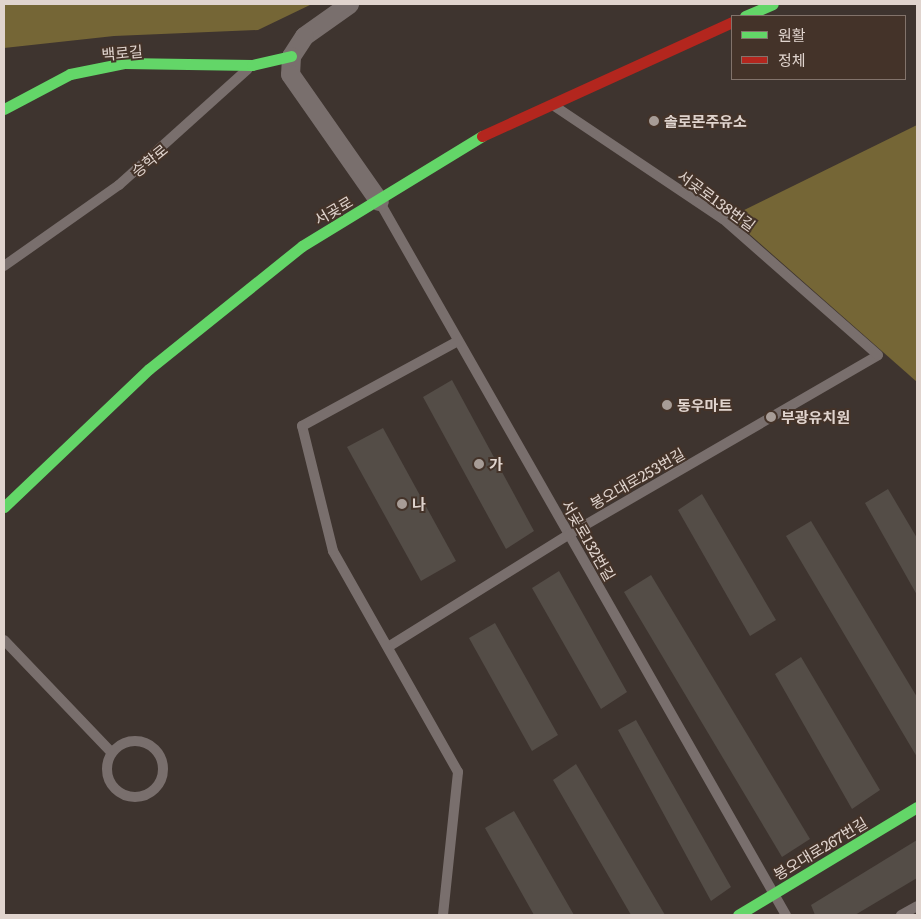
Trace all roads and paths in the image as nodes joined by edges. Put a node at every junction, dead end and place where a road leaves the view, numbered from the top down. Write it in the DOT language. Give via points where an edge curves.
graph roads {
  1 [pos="349,4"];
  2 [pos="773,4"];
  3 [pos="747,15"];
  4 [pos="731,22"];
  5 [pos="291,56"];
  6 [pos="252,65"];
  7 [pos="550,103"];
  8 [pos="4,109"];
  9 [pos="379,201"];
  10 [pos="4,266"];
  11 [pos="458,341"];
  12 [pos="878,355"];
  13 [pos="4,507"];
  14 [pos="568,535"];
  15 [pos="4,640"];
  16 [pos="388,647"];
  17 [pos="111,752"];
  18 [pos="917,807"];
  19 [pos="775,893"];
  20 [pos="917,906"];
  21 [pos="442,915"];
  22 [pos="738,915"];
  23 [pos="786,915"];
  24 [pos="901,915"];
  1 -- 5 [label="street" via="304,36"];
  2 -- 3 [label="main road"];
  4 -- 7 [label="main road, 서곶로"];
  5 -- 6 [label="main road"];
  5 -- 9 [label="street" via="290,74"];
  6 -- 8 [label="main road, 백로길" via="124,63 70,74"];
  6 -- 10 [label="lane, 승학로" via="182,133 119,185"];
  7 -- 9 [label="main road, 서곶로" via="494,129"];
  7 -- 12 [label="lane, 서곶로138번길" via="723,220"];
  9 -- 11 [label="lane, 서곶로132번길"];
  9 -- 13 [label="main road, 서곶로" via="302,246 149,369"];
  11 -- 14 [label="lane, 서곶로132번길"];
  11 -- 16 [label="lane" via="302,426 333,551"];
  12 -- 14 [label="lane, 봉오대로253번길"];
  14 -- 16 [label="lane, 봉오대로253번길"];
  14 -- 19 [label="lane, 서곶로132번길"];
  15 -- 17 [label="lane"];
  16 -- 21 [label="lane" via="458,772"];
  17 -- 17 [label="lane" via="107,766 114,784 125,796 155,792 164,774 159,755 148,747 125,741"];
  18 -- 19 [label="main road, 봉오대로267번길"];
  19 -- 22 [label="main road, 봉오대로267번길"];
  19 -- 23 [label="lane, 서곶로132번길"];
  20 -- 24 [label="lane"];
}
